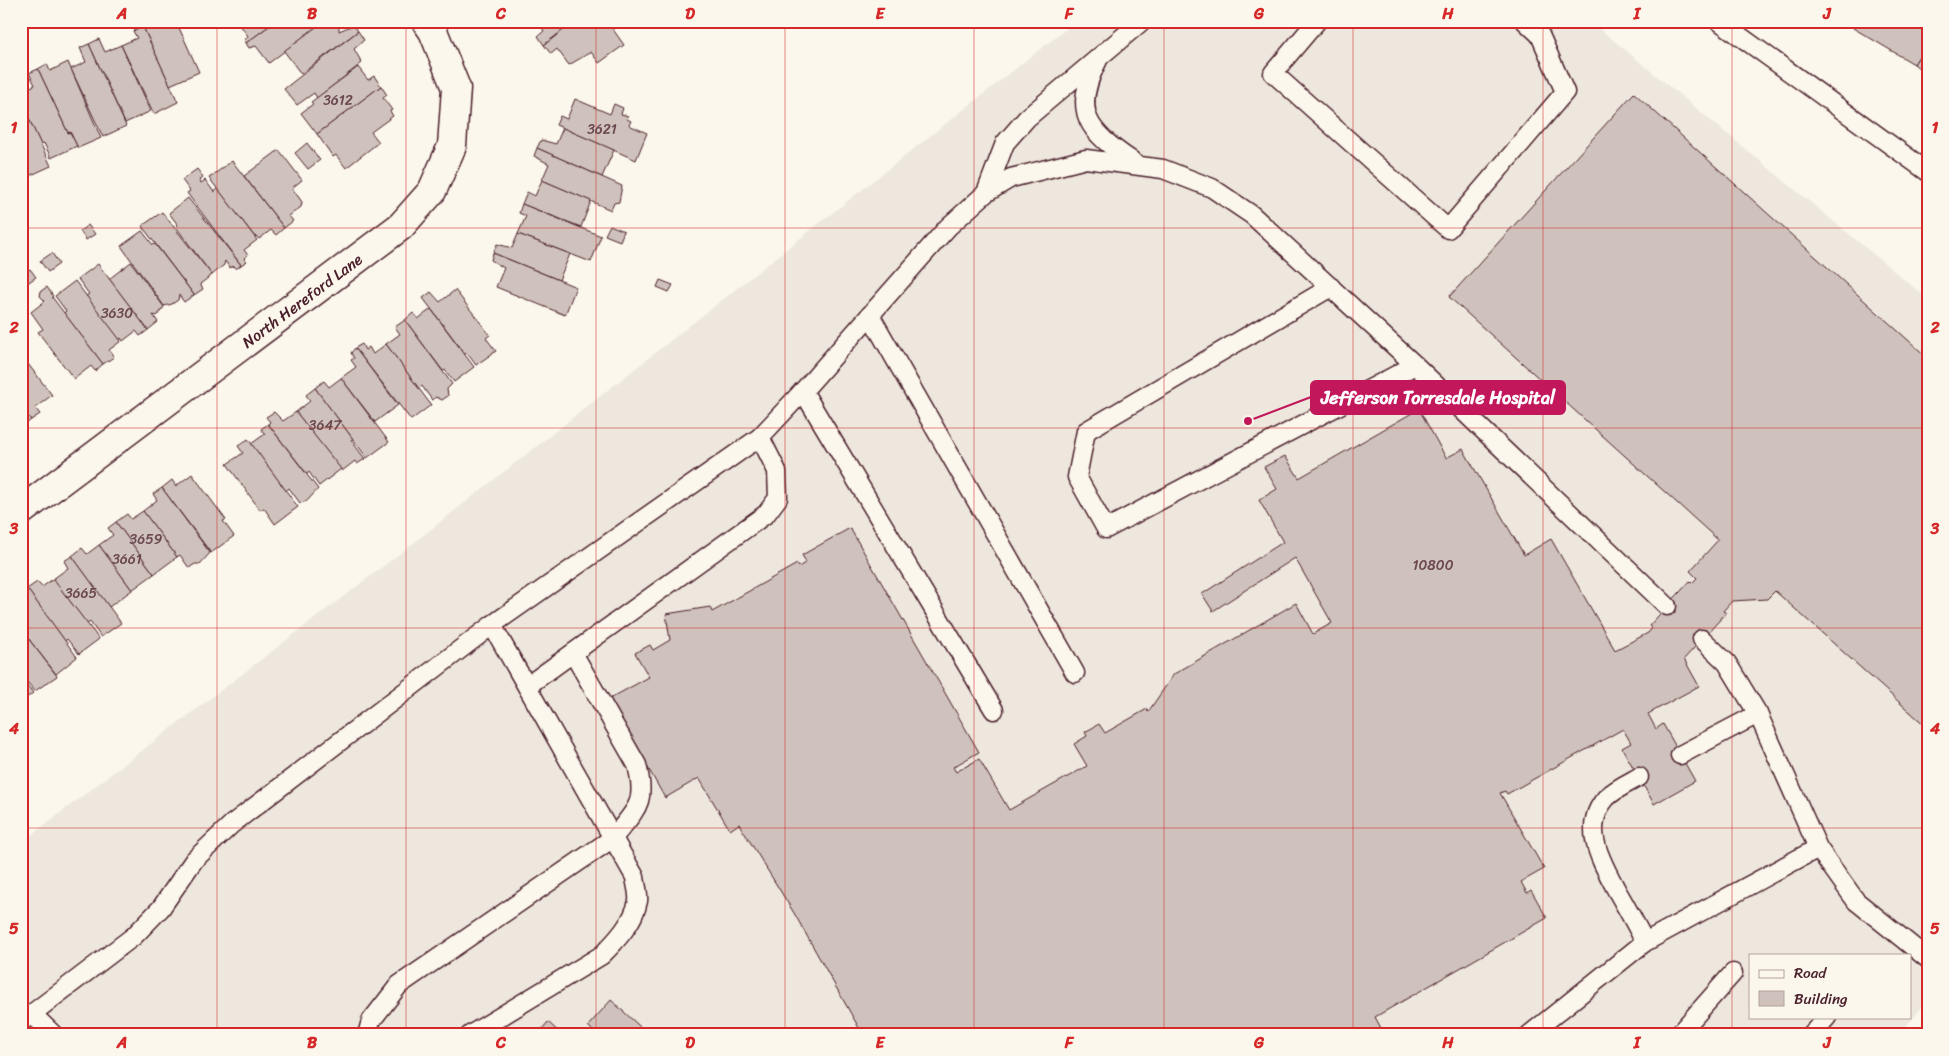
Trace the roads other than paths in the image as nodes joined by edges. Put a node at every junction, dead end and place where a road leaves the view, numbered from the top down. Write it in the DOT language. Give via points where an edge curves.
graph roads {
  1 [pos="426,21"];
  2 [pos="1142,21"];
  3 [pos="1318,21"];
  4 [pos="1525,21"];
  5 [pos="1719,21"];
  6 [pos="1101,55"];
  7 [pos="1137,164"];
  8 [pos="1928,172"];
  9 [pos="986,193"];
  10 [pos="1331,287"];
  11 [pos="870,315"];
  12 [pos="1415,366"];
  13 [pos="803,391"];
  14 [pos="760,436"];
  15 [pos="21,511"];
  16 [pos="1668,606"];
  17 [pos="492,625"];
  18 [pos="1702,639"];
  19 [pos="573,653"];
  20 [pos="1075,673"];
  21 [pos="527,686"];
  22 [pos="994,710"];
  23 [pos="1758,714"];
  24 [pos="1680,755"];
  25 [pos="1639,777"];
  26 [pos="613,838"];
  27 [pos="1818,848"];
  28 [pos="1645,942"];
  29 [pos="1928,959"];
  30 [pos="1733,974"];
  31 [pos="27,1018"];
  32 [pos="1825,1018"];
  33 [pos="1530,1034"];
  34 [pos="54,1035"];
  35 [pos="367,1035"];
  36 [pos="470,1035"];
  37 [pos="1678,1035"];
  38 [pos="1811,1035"];
  1 -- 15 [label="street, North Hereford Lane" via="433,30 456,88 452,146 432,190 401,226"];
  2 -- 6 [label="lane"];
  3 -- 4 [label="lane" via="1273,74 1448,229 1566,92 1540,34"];
  5 -- 8 [label="lane"];
  6 -- 7 [label="lane" via="1085,92 1085,108 1098,136"];
  6 -- 9 [label="lane" via="1027,118 1005,143"];
  7 -- 9 [label="lane" via="1086,159 1011,178"];
  7 -- 10 [label="lane" via="1163,169 1212,188 1252,215"];
  9 -- 11 [label="lane" via="948,227"];
  10 -- 12 [label="lane"];
  10 -- 12 [label="lane" via="1086,431 1078,477 1106,528"];
  11 -- 13 [label="lane"];
  11 -- 20 [label="lane"];
  12 -- 16 [label="lane"];
  13 -- 14 [label="lane"];
  13 -- 22 [label="lane"];
  14 -- 17 [label="lane"];
  14 -- 19 [label="lane" via="777,471 778,498 766,514"];
  17 -- 21 [label="lane"];
  17 -- 31 [label="lane" via="232,824 194,860 161,908 134,936"];
  18 -- 23 [label="lane" via="1727,663"];
  19 -- 21 [label="lane"];
  19 -- 26 [label="lane" via="637,765 642,786 637,807"];
  21 -- 26 [label="lane"];
  23 -- 24 [label="lane"];
  23 -- 27 [label="lane"];
  25 -- 28 [label="lane" via="1606,798 1597,813 1593,830 1595,848 1602,864"];
  26 -- 35 [label="lane" via="399,985 371,1021"];
  26 -- 36 [label="lane" via="635,877 638,901 632,918 617,940 602,955"];
  27 -- 28 [label="lane"];
  27 -- 29 [label="lane" via="1856,901"];
  28 -- 33 [label="lane"];
  30 -- 37 [label="lane"];
  31 -- 34 [label="lane"];
  32 -- 38 [label="lane"];
}
